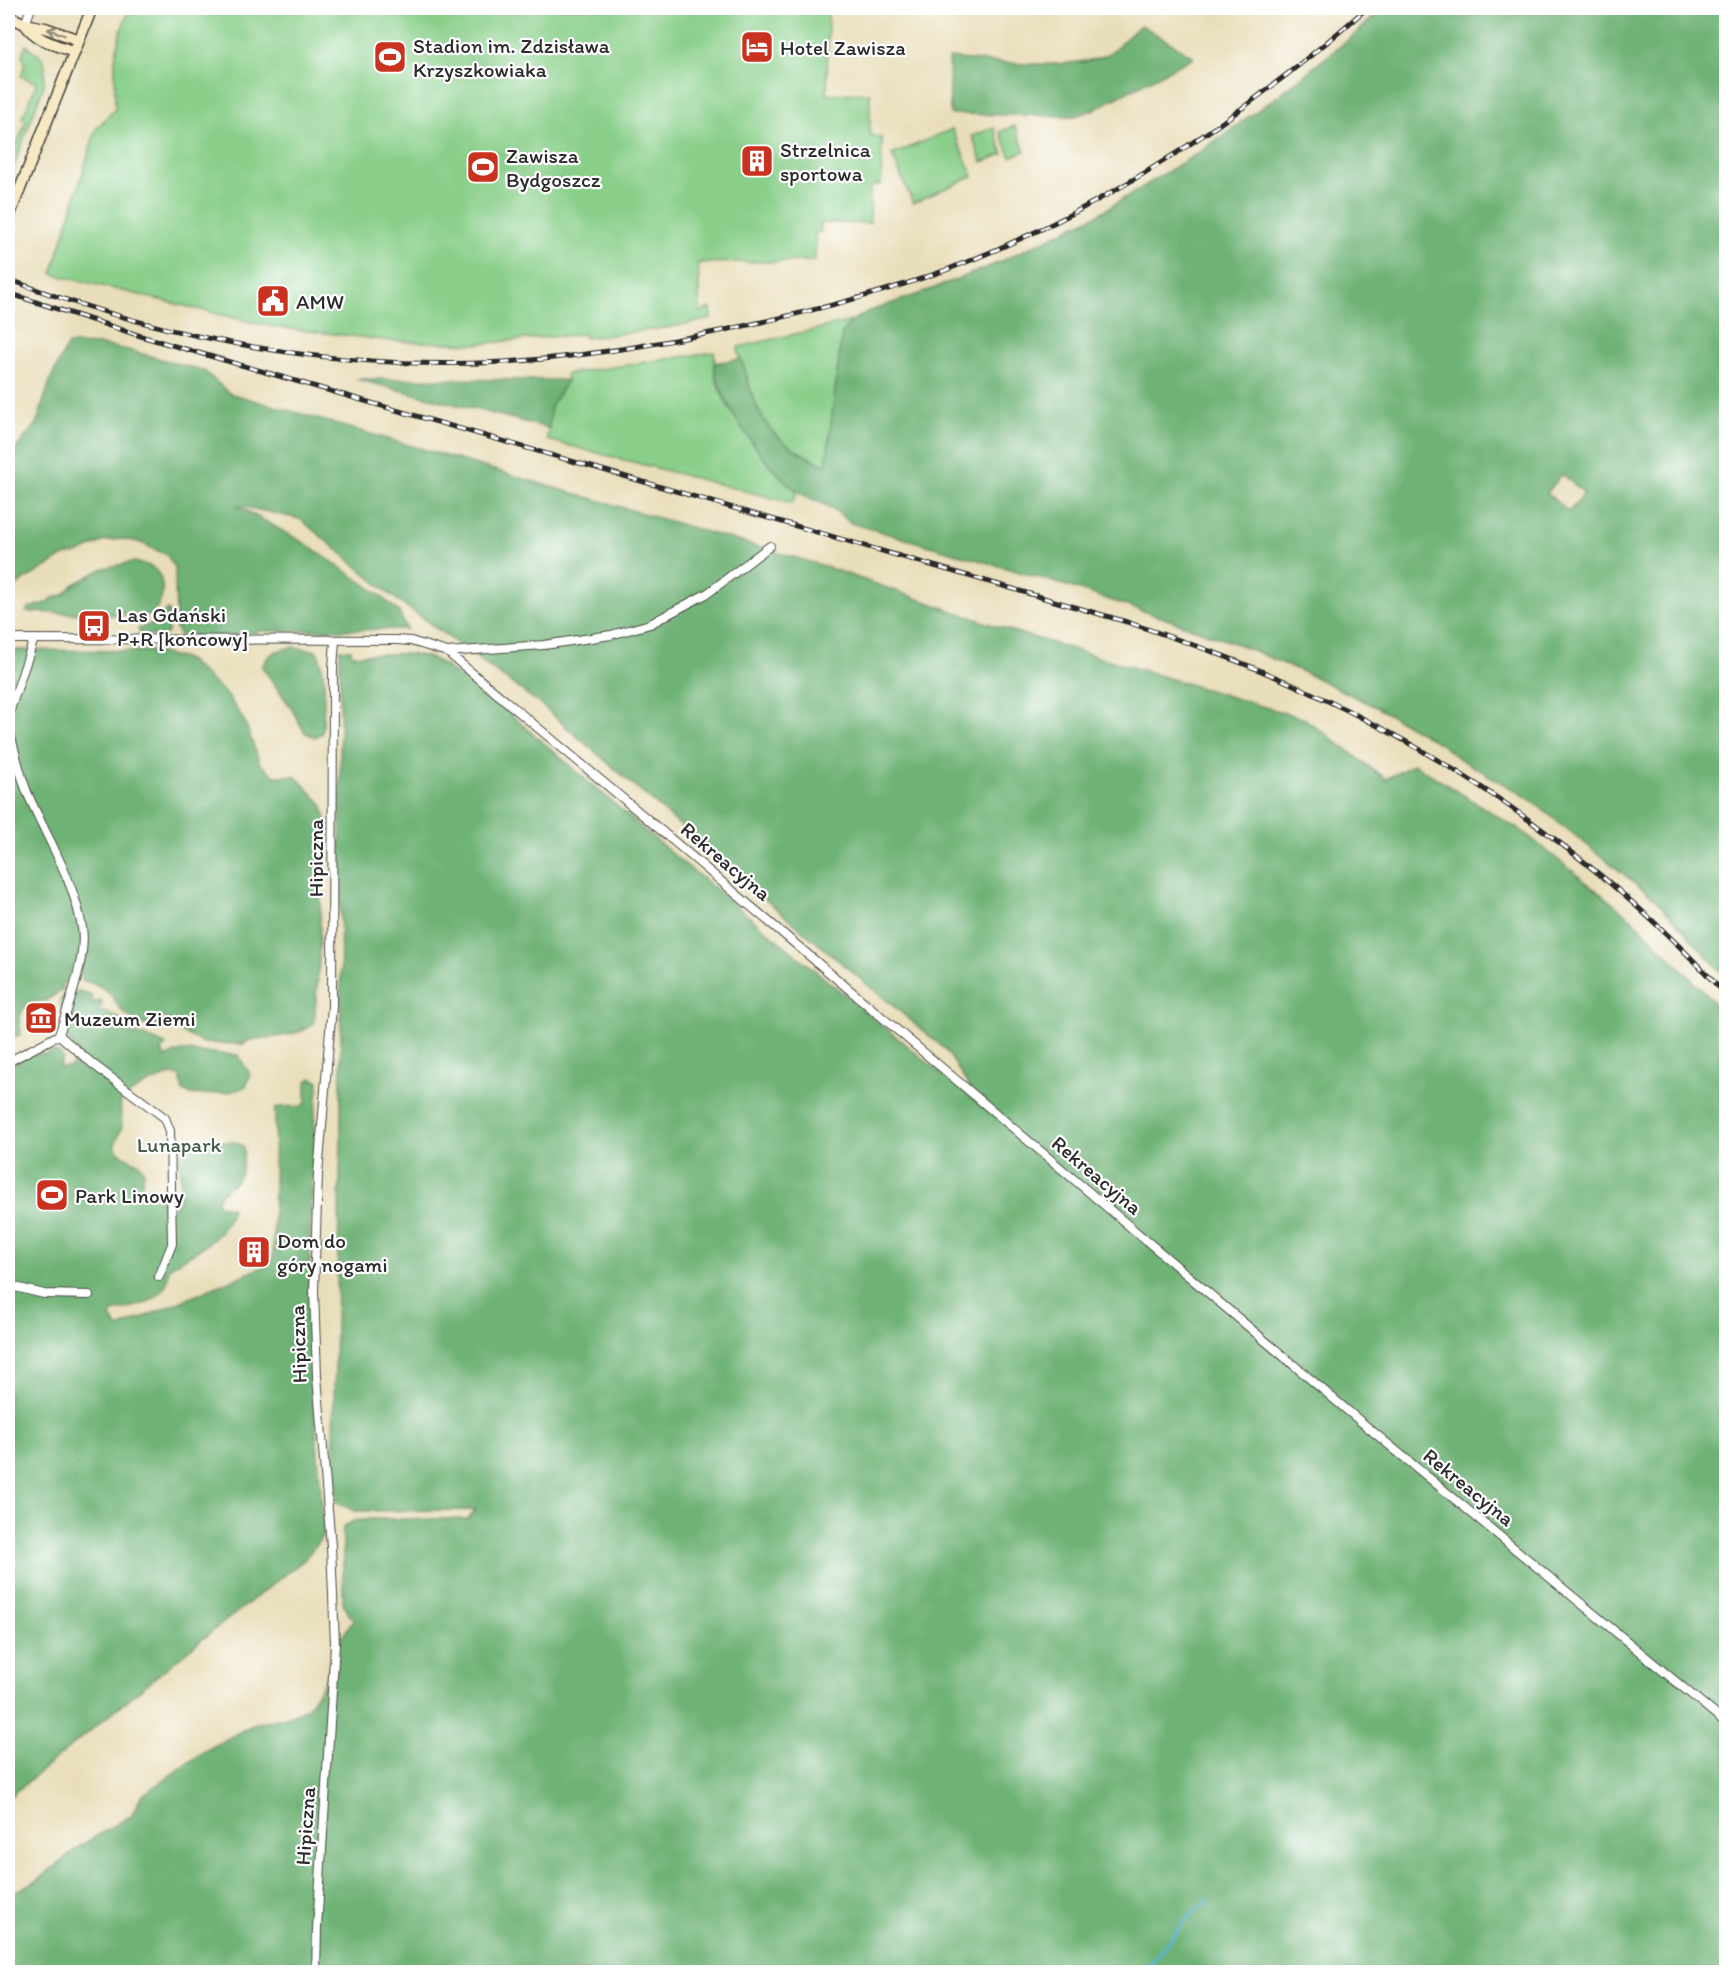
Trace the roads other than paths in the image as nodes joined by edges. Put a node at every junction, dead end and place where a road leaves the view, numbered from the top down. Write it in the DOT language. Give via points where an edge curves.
graph roads {
  1 [pos="31,8"];
  2 [pos="92,8"];
  3 [pos="8,16"];
  4 [pos="25,24"];
  5 [pos="79,40"];
  6 [pos="74,52"];
  7 [pos="8,219"];
  8 [pos="770,546"];
  9 [pos="8,639"];
  10 [pos="34,639"];
  11 [pos="335,641"];
  12 [pos="447,652"];
  13 [pos="8,716"];
  14 [pos="8,726"];
  15 [pos="59,1035"];
  16 [pos="8,1062"];
  17 [pos="159,1277"];
  18 [pos="8,1283"];
  19 [pos="89,1295"];
  20 [pos="1726,1723"];
  21 [pos="316,1972"];
  1 -- 4 [label="street"];
  2 -- 5 [label="main road"];
  3 -- 4 [label="main road"];
  5 -- 4 [label="main road, one-way"];
  4 -- 6 [label="main road" via="35,35"];
  5 -- 6 [label="main road"];
  6 -- 7 [label="main road"];
  8 -- 12 [label="street, Rekreacyjna" via="708,593 650,624 611,635 544,645"];
  9 -- 10 [label="street, Rekreacyjna"];
  10 -- 11 [label="street, Rekreacyjna"];
  10 -- 13 [label="street"];
  11 -- 12 [label="street, Rekreacyjna" via="411,641"];
  11 -- 21 [label="street, Hipiczna" via="332,1006 318,1174 314,1291 335,1644"];
  12 -- 20 [label="street, Rekreacyjna" via="1354,1416"];
  14 -- 15 [label="street" via="27,791 67,877 83,929 75,986"];
  15 -- 16 [label="street"];
  15 -- 17 [label="street" via="165,1118 170,1131 172,1244"];
  18 -- 19 [label="street" via="44,1294"];
}
